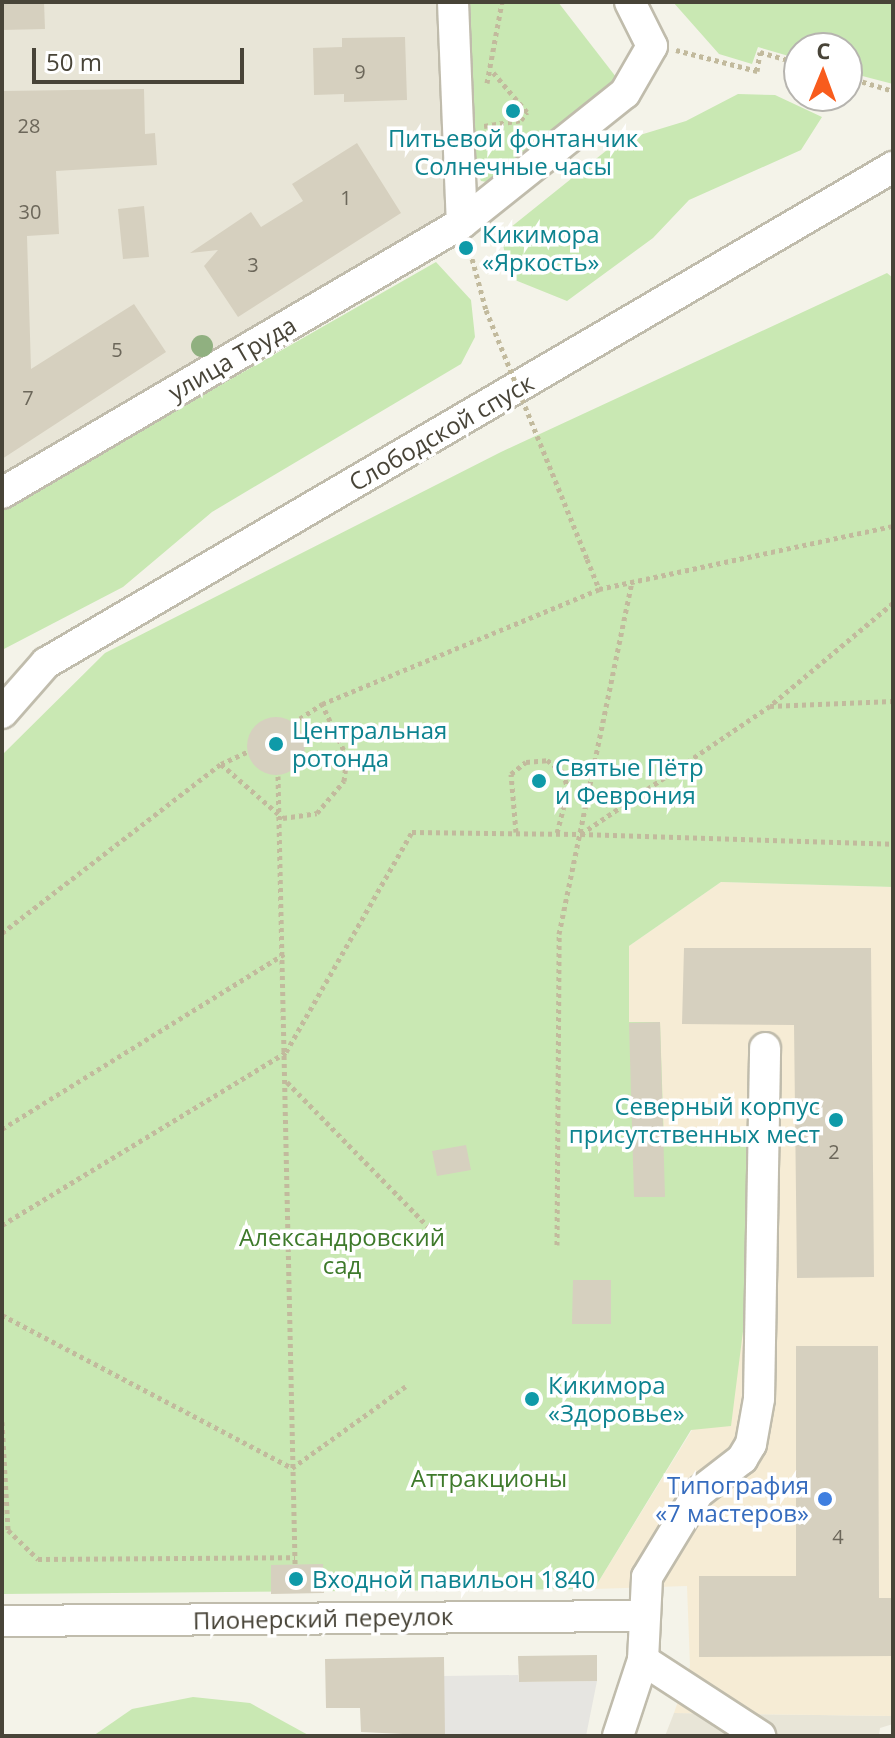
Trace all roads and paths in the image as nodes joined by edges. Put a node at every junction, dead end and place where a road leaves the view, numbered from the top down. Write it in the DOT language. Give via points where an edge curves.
graph roads {
  1 [pos="453,2"];
  2 [pos="630,2"];
  3 [pos="700,54"];
  4 [pos="783,58"];
  5 [pos="492,71"];
  6 [pos="863,82"];
  7 [pos="893,91"];
  8 [pos="468,131"];
  9 [pos="893,167"];
  10 [pos="462,223"];
  11 [pos="486,310"];
  12 [pos="2,493"];
  13 [pos="893,526"];
  14 [pos="632,580"];
  15 [pos="599,589"];
  16 [pos="893,603"];
  17 [pos="893,701"];
  18 [pos="322,704"];
  19 [pos="770,706"];
  20 [pos="2,713"];
  21 [pos="293,723"];
  22 [pos="247,752"];
  23 [pos="221,764"];
  24 [pos="278,776"];
  25 [pos="283,818"];
  26 [pos="516,832"];
  27 [pos="557,833"];
  28 [pos="581,834"];
  29 [pos="893,844"];
  30 [pos="2,933"];
  31 [pos="286,953"];
  32 [pos="765,1048"];
  33 [pos="286,1052"];
  34 [pos="287,1082"];
  35 [pos="2,1129"];
  36 [pos="2,1225"];
  37 [pos="444,1243"];
  38 [pos="557,1245"];
  39 [pos="2,1315"];
  40 [pos="406,1386"];
  41 [pos="2,1422"];
  42 [pos="292,1468"];
  43 [pos="295,1557"];
  44 [pos="295,1564"];
  45 [pos="643,1616"];
  46 [pos="2,1621"];
  47 [pos="643,1660"];
  48 [pos="618,1736"];
  49 [pos="760,1736"];
  1 -- 10 [label="street"];
  2 -- 10 [label="street, улица Труда" via="652,46 625,93"];
  3 -- 4 [label="path" via="757,71 760,52"];
  5 -- 8 [label="path" via="527,112 521,120"];
  6 -- 7 [label="path"];
  9 -- 20 [label="street, Слободской спуск" via="46,663"];
  10 -- 12 [label="street, улица Труда"];
  11 -- 15 [label="path, bridge"];
  13 -- 14 [label="path"];
  14 -- 15 [label="path"];
  14 -- 28 [label="path"];
  15 -- 18 [label="path"];
  16 -- 19 [label="path"];
  17 -- 19 [label="path"];
  18 -- 21 [label="path"];
  18 -- 25 [label="path" via="338,728 347,757 344,781 317,813"];
  19 -- 28 [label="path"];
  22 -- 23 [label="path"];
  23 -- 25 [label="path"];
  23 -- 30 [label="path"];
  24 -- 25 [label="path"];
  25 -- 31 [label="path"];
  26 -- 27 [label="path"];
  26 -- 27 [label="path" via="511,774 526,762 547,760 563,772 568,790"];
  26 -- 33 [label="path" via="412,832"];
  27 -- 28 [label="path"];
  28 -- 29 [label="path"];
  28 -- 38 [label="path" via="559,934"];
  31 -- 33 [label="path"];
  31 -- 35 [label="path"];
  32 -- 45 [label="street" via="759,1399 751,1444 742,1459 698,1493 663,1544 647,1577"];
  33 -- 34 [label="path"];
  33 -- 36 [label="path"];
  34 -- 37 [label="path"];
  34 -- 42 [label="path"];
  39 -- 42 [label="path"];
  40 -- 42 [label="path"];
  41 -- 43 [label="path" via="8,1530 38,1559"];
  42 -- 43 [label="path"];
  43 -- 44 [label="path"];
  45 -- 46 [label="street, Пионерский переулок"];
  45 -- 47 [label="street"];
  47 -- 48 [label="street"];
  47 -- 49 [label="street"];
}
